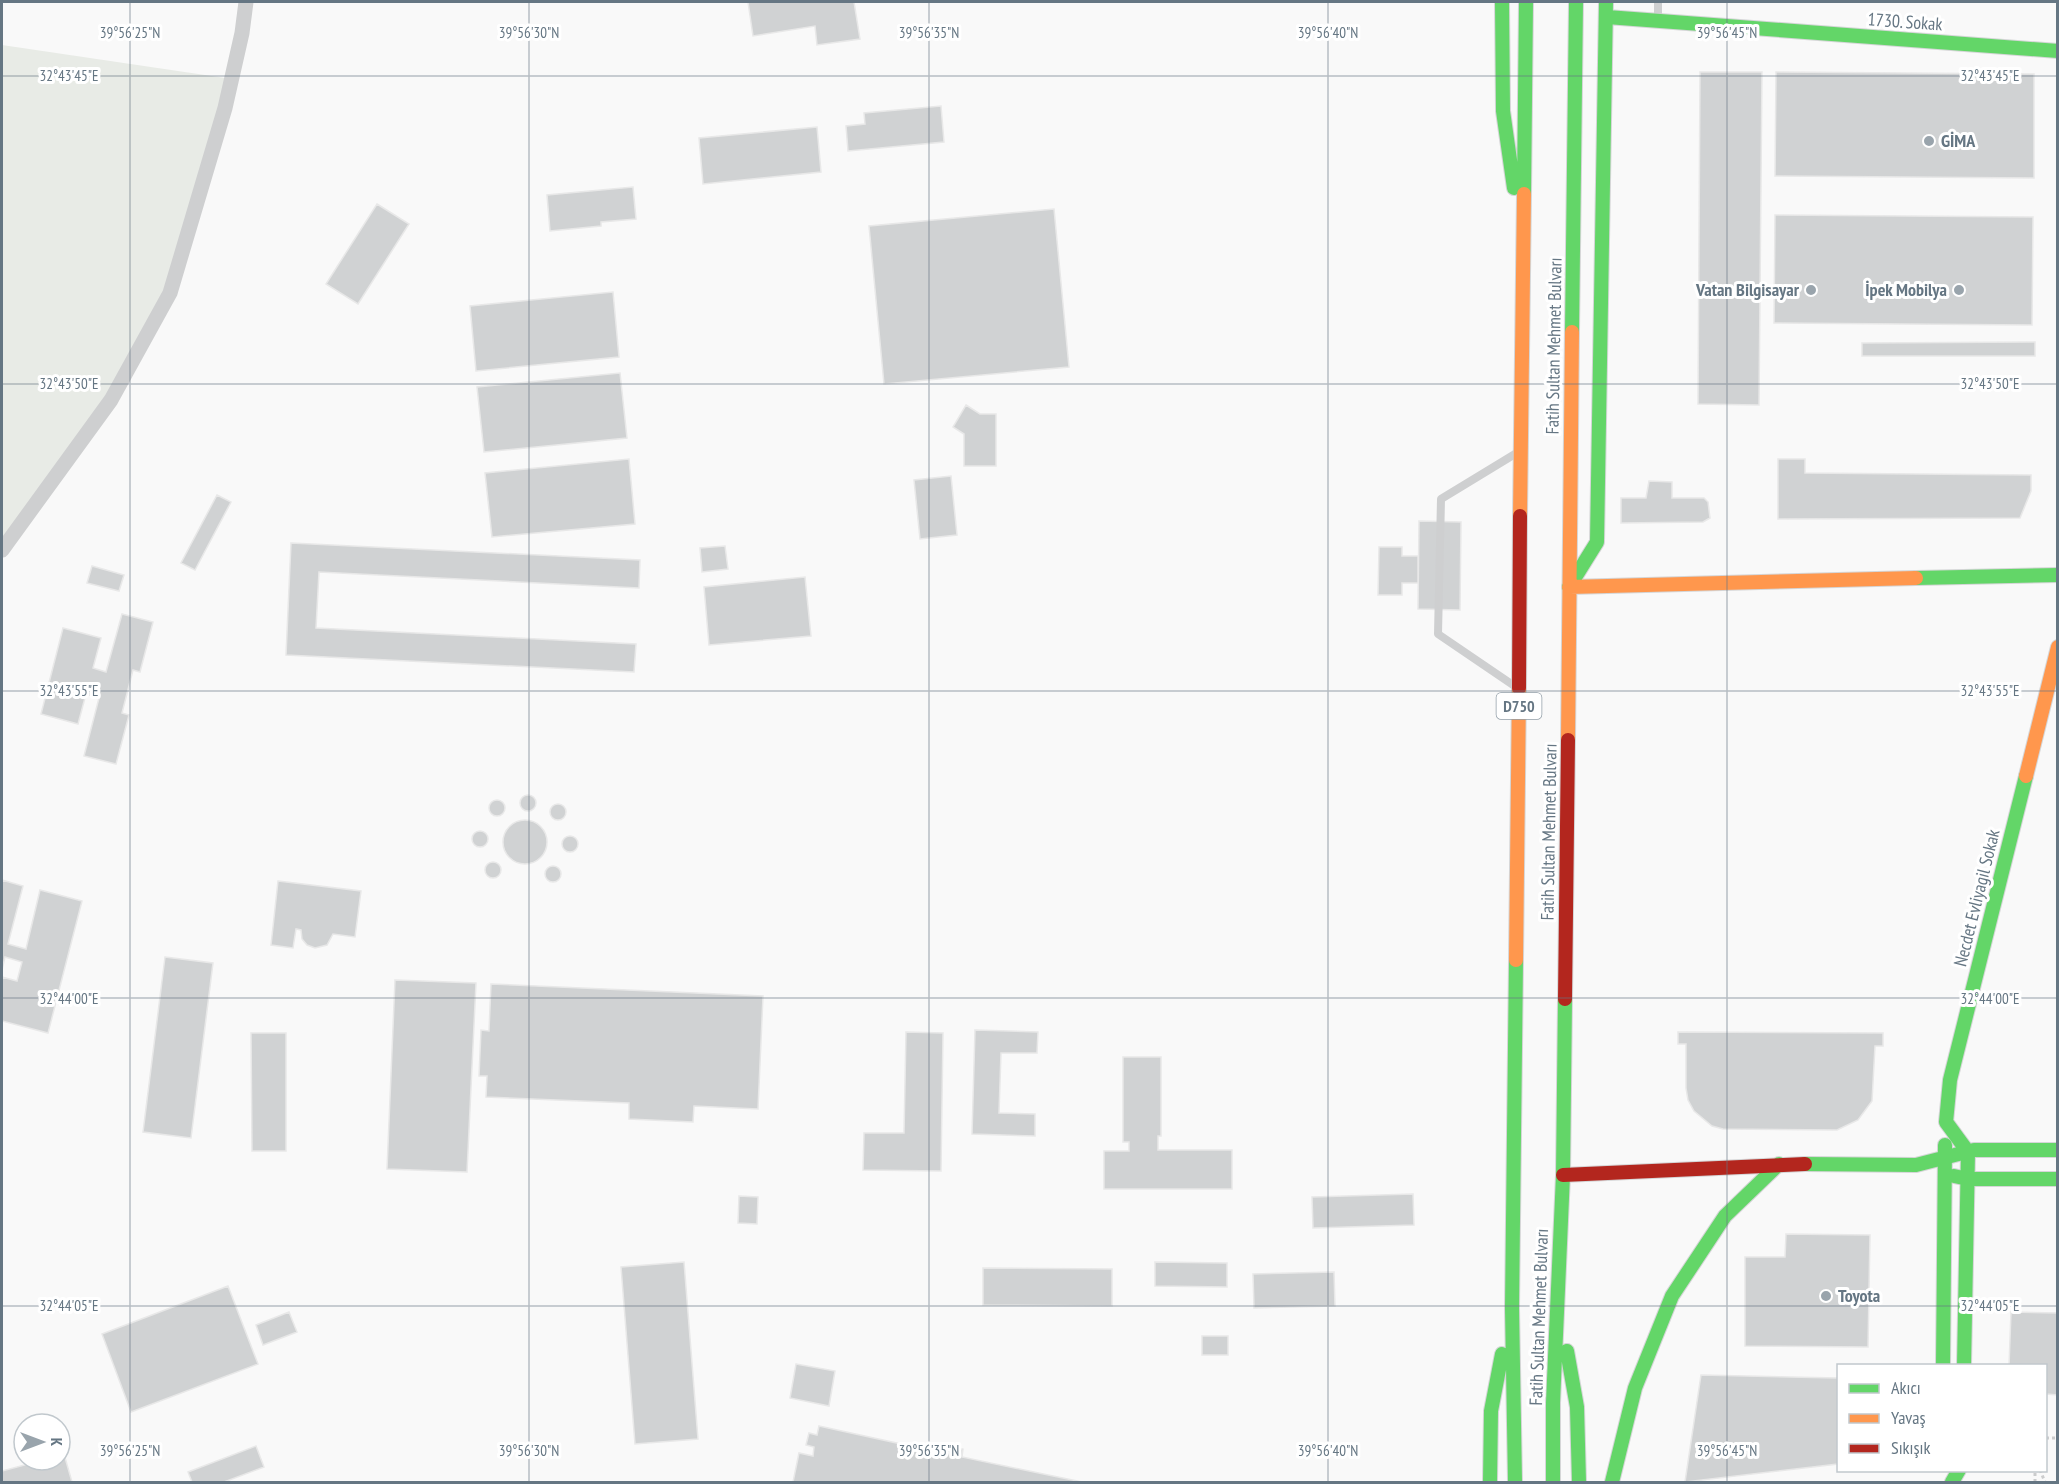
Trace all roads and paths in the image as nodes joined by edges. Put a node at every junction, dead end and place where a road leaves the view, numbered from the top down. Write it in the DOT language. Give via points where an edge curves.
graph roads {
  1 [pos="246,2"];
  2 [pos="1502,2"];
  3 [pos="1526,2"];
  4 [pos="1576,2"];
  5 [pos="1606,2"];
  6 [pos="1658,2"];
  7 [pos="1606,17"];
  8 [pos="1658,21"];
  9 [pos="2058,51"];
  10 [pos="1523,254"];
  11 [pos="1521,450"];
  12 [pos="2,550"];
  13 [pos="2058,575"];
  14 [pos="1569,587"];
  15 [pos="2058,647"];
  16 [pos="1519,689"];
  17 [pos="1946,1122"];
  18 [pos="2058,1150"];
  19 [pos="1968,1152"];
  20 [pos="1945,1158"];
  21 [pos="1779,1164"];
  22 [pos="1916,1165"];
  23 [pos="1944,1173"];
  24 [pos="1563,1175"];
  25 [pos="1968,1179"];
  26 [pos="2058,1179"];
  27 [pos="1558,1307"];
  28 [pos="1512,1308"];
  29 [pos="1943,1364"];
  30 [pos="1964,1364"];
  31 [pos="1490,1482"];
  32 [pos="1515,1482"];
  33 [pos="1553,1482"];
  34 [pos="1579,1482"];
  35 [pos="1612,1482"];
  1 -- 12 [label="street" via="225,108 170,293 111,400"];
  2 -- 10 [label="main road" via="1503,111"];
  3 -- 10 [label="main road, Fatih Sultan Mehmet Bulvarı / D750"];
  4 -- 14 [label="main road, Fatih Sultan Mehmet Bulvarı / D750"];
  5 -- 7 [label="main road"];
  6 -- 8 [label="lane"];
  7 -- 8 [label="main road, 1730. Sokak"];
  7 -- 14 [label="main road" via="1597,542"];
  8 -- 9 [label="main road, 1730. Sokak"];
  10 -- 11 [label="main road, Fatih Sultan Mehmet Bulvarı / D750"];
  11 -- 16 [label="main road, Fatih Sultan Mehmet Bulvarı / D750"];
  11 -- 16 [label="lane" via="1441,499 1438,634"];
  13 -- 14 [label="main road"];
  14 -- 24 [label="main road, Fatih Sultan Mehmet Bulvarı / D750"];
  15 -- 17 [label="main road, Necdet Evliyagil Sokak" via="1950,1080"];
  16 -- 28 [label="main road, Fatih Sultan Mehmet Bulvarı / D750"];
  17 -- 19 [label="main road"];
  17 -- 20 [label="main road, Necdet Evliyagil Sokak"];
  18 -- 19 [label="main road"];
  19 -- 20 [label="main road"];
  19 -- 25 [label="main road"];
  20 -- 22 [label="main road"];
  20 -- 23 [label="main road, Necdet Evliyagil Sokak"];
  21 -- 22 [label="main road"];
  21 -- 24 [label="main road"];
  21 -- 35 [label="main road" via="1725,1216 1672,1296 1635,1388"];
  22 -- 23 [label="main road"];
  23 -- 25 [label="main road"];
  23 -- 29 [label="main road, Necdet Evliyagil Sokak"];
  24 -- 27 [label="main road, Fatih Sultan Mehmet Bulvarı / D750"];
  25 -- 26 [label="main road"];
  25 -- 30 [label="main road"];
  27 -- 33 [label="main road, Fatih Sultan Mehmet Bulvarı / D750"];
  27 -- 34 [label="main road" via="1578,1407"];
  28 -- 31 [label="main road" via="1491,1411"];
  28 -- 32 [label="main road, Fatih Sultan Mehmet Bulvarı / D750"];
}
